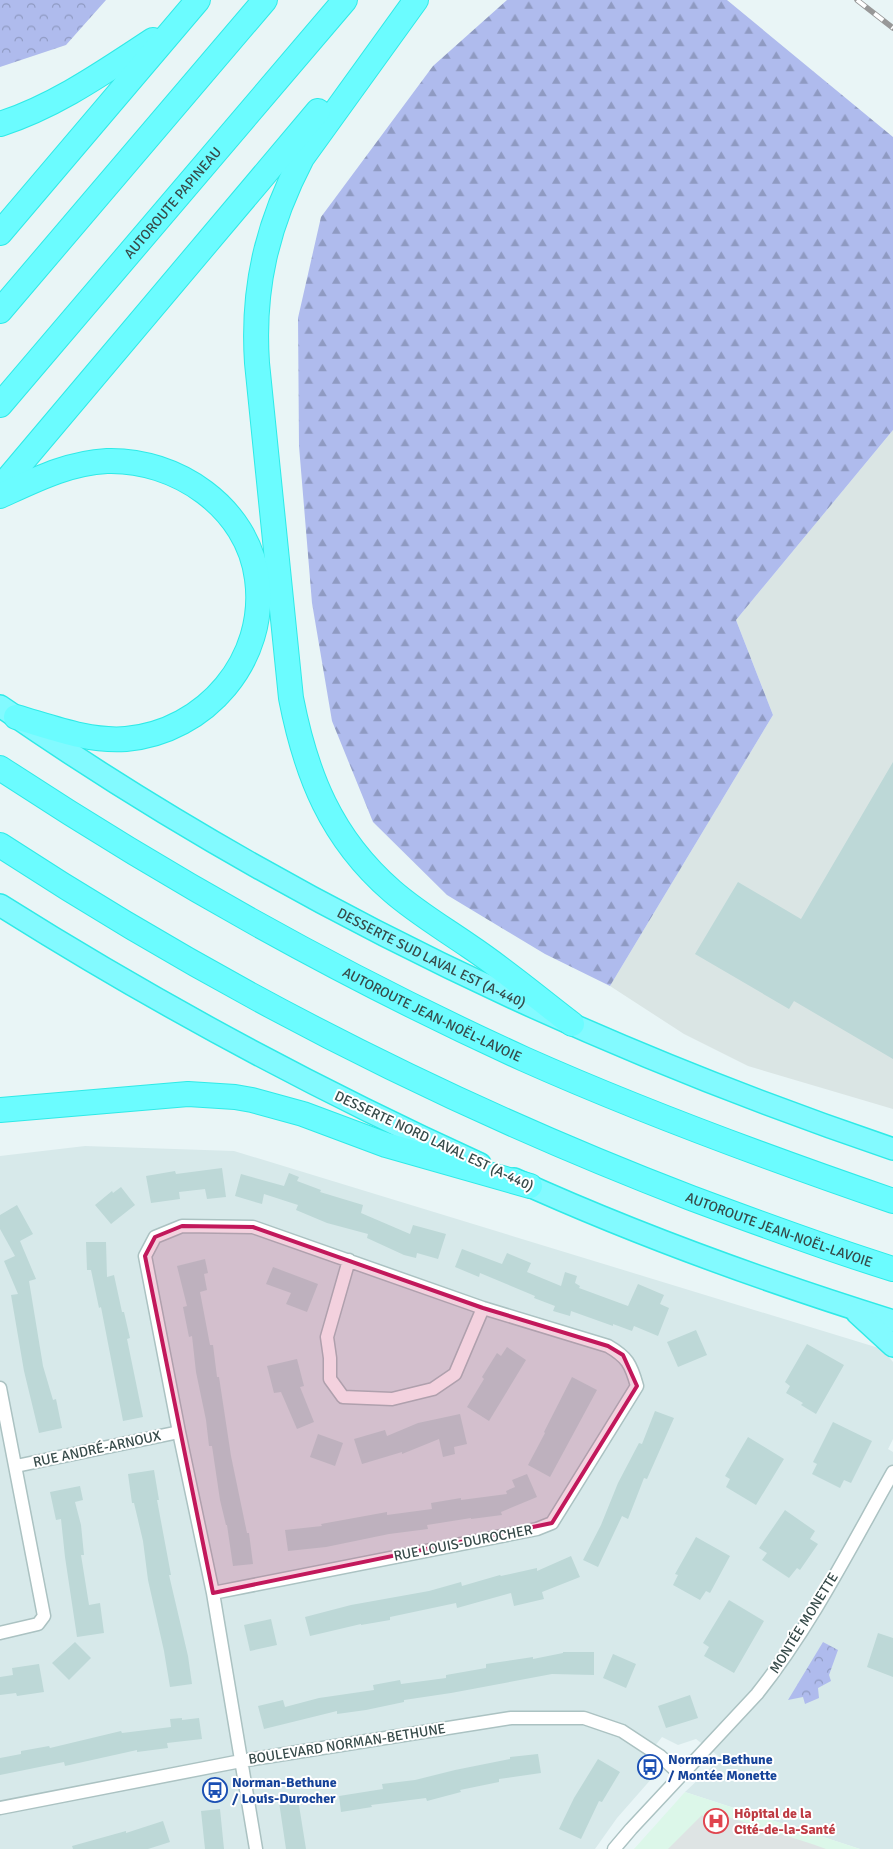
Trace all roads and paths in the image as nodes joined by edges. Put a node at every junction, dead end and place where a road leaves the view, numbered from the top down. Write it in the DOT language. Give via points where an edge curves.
graph roads {
  1 [pos="198,0"];
  2 [pos="265,0"];
  3 [pos="345,0"];
  4 [pos="416,0"];
  5 [pos="176,26"];
  6 [pos="0,124"];
  7 [pos="0,233"];
  8 [pos="0,311"];
  9 [pos="0,405"];
  10 [pos="0,488"];
  11 [pos="0,496"];
  12 [pos="8,712"];
  13 [pos="0,768"];
  14 [pos="0,845"];
  15 [pos="0,904"];
  16 [pos="572,1024"];
  17 [pos="0,1110"];
  18 [pos="893,1149"];
  19 [pos="530,1186"];
  20 [pos="893,1201"];
  21 [pos="349,1260"];
  22 [pos="893,1269"];
  23 [pos="483,1308"];
  24 [pos="851,1308"];
  25 [pos="893,1321"];
  26 [pos="893,1346"];
  27 [pos="0,1388"];
  28 [pos="179,1432"];
  29 [pos="16,1466"];
  30 [pos="893,1472"];
  31 [pos="212,1593"];
  32 [pos="0,1633"];
  33 [pos="241,1761"];
  34 [pos="682,1775"];
  35 [pos="0,1808"];
  36 [pos="256,1849"];
  37 [pos="614,1849"];
  1 -- 5 [label="highway"];
  2 -- 8 [label="highway"];
  3 -- 9 [label="highway, AUTOROUTE PAPINEAU"];
  4 -- 10 [label="highway" via="288,145"];
  4 -- 16 [label="highway" via="302,158 277,212 260,274 256,310 257,363 291,698 298,735 314,784 328,812 357,854 402,900 470,946"];
  5 -- 6 [label="highway" via="71,93"];
  5 -- 7 [label="highway"];
  11 -- 12 [label="highway" via="57,471 93,463 130,462 165,470 206,493 232,519 252,557 258,588 252,635 233,678 209,704 180,724 148,735 115,740 85,736"];
  12 -- 16 [label="highway, DESSERTE SUD LAVAL EST (A-440)" via="155,807 308,895 445,966"];
  13 -- 20 [label="highway, AUTOROUTE JEAN-NOËL-LAVOIE" via="217,902 432,1016 647,1111"];
  14 -- 22 [label="highway, AUTOROUTE JEAN-NOËL-LAVOIE" via="118,920 210,972 430,1086 650,1182 793,1236"];
  15 -- 19 [label="highway, DESSERTE NORD LAVAL EST (A-440)" via="144,992 243,1047 398,1126"];
  16 -- 18 [label="highway, DESSERTE SUD LAVAL EST (A-440)" via="734,1092"];
  17 -- 19 [label="highway" via="188,1094 235,1097 303,1114 386,1145"];
  19 -- 24 [label="highway, DESSERTE NORD LAVAL EST (A-440)" via="674,1245"];
  21 -- 23 [label="street, RUE LOUIS-DUROCHER"];
  21 -- 23 [label="street" via="327,1337 330,1379 343,1397 392,1399 433,1389 455,1374"];
  21 -- 28 [label="street, RUE LOUIS-DUROCHER" via="254,1227 182,1226 154,1238 145,1256"];
  23 -- 31 [label="street, RUE LOUIS-DUROCHER" via="608,1346 624,1355 633,1369 637,1386 552,1523 537,1529"];
  24 -- 25 [label="highway, DESSERTE NORD LAVAL EST (A-440)"];
  24 -- 26 [label="highway"];
  27 -- 29 [label="street"];
  28 -- 29 [label="street, RUE ANDRÉ-ARNOUX"];
  28 -- 31 [label="street, RUE LOUIS-DUROCHER"];
  29 -- 32 [label="street" via="44,1616 38,1624"];
  30 -- 34 [label="street, MONTÉE MONETTE" via="791,1650 757,1694"];
  31 -- 33 [label="street, RUE LOUIS-DUROCHER"];
  33 -- 34 [label="street, BOULEVARD NORMAN-BETHUNE" via="511,1718 584,1718 622,1731"];
  33 -- 35 [label="street, BOULEVARD NORMAN-BETHUNE"];
  33 -- 36 [label="street, RUE LOUIS-DUROCHER"];
  34 -- 37 [label="street, MONTÉE MONETTE"];
}
